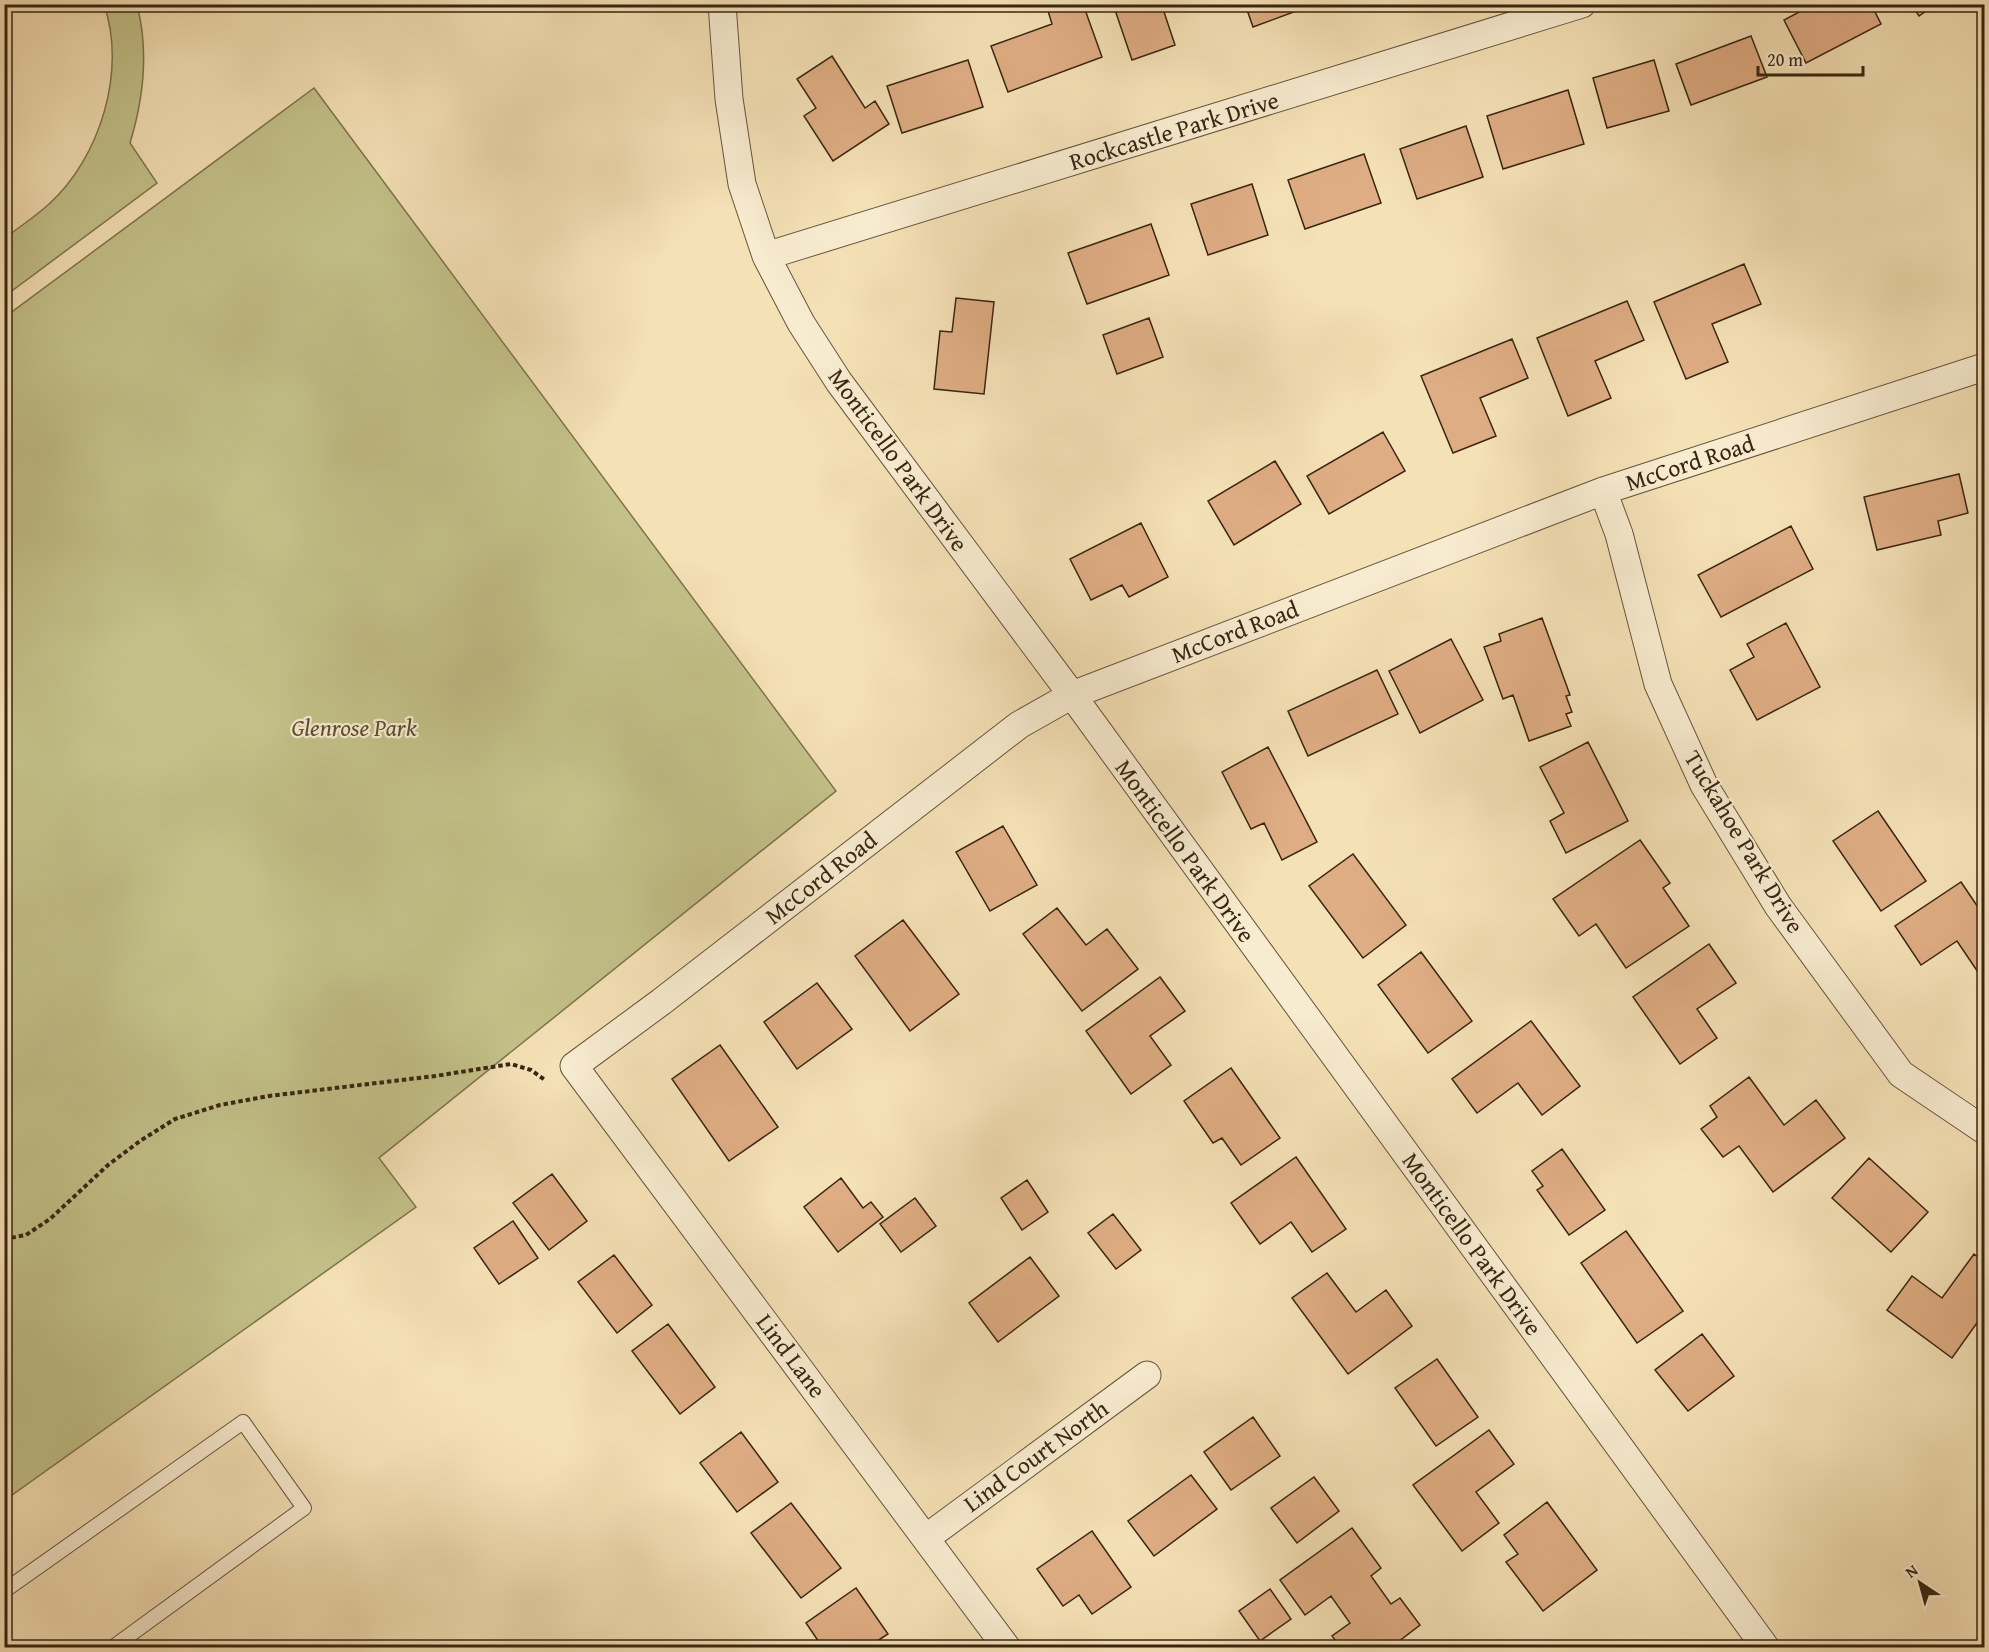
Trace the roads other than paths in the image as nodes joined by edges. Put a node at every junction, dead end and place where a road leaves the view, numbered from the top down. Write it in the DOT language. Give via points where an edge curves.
graph roads {
  1 [pos="722,4"];
  2 [pos="1582,4"];
  3 [pos="766,256"];
  4 [pos="1984,367"];
  5 [pos="1603,491"];
  6 [pos="1072,695"];
  7 [pos="574,1066"];
  8 [pos="1984,1130"];
  9 [pos="1147,1375"];
  10 [pos="926,1538"];
  11 [pos="4,1591"];
  12 [pos="112,1647"];
  13 [pos="1007,1647"];
  14 [pos="1766,1647"];
  1 -- 3 [label="street, Monticello Park Drive" via="729,99 742,184"];
  2 -- 3 [label="street, Rockcastle Park Drive"];
  3 -- 6 [label="street, Monticello Park Drive" via="801,323 839,382"];
  4 -- 5 [label="street, McCord Road"];
  5 -- 6 [label="street, McCord Road"];
  5 -- 8 [label="street, Tuckahoe Park Drive" via="1658,684 1704,784 1778,906 1901,1074"];
  6 -- 7 [label="street, McCord Road" via="1019,725"];
  6 -- 14 [label="street, Monticello Park Drive"];
  7 -- 10 [label="street, Lind Lane"];
  9 -- 10 [label="street, Lind Court North"];
  10 -- 13 [label="street, Lind Lane"];
  11 -- 12 [label="lane" via="243,1422 304,1508"];
}
